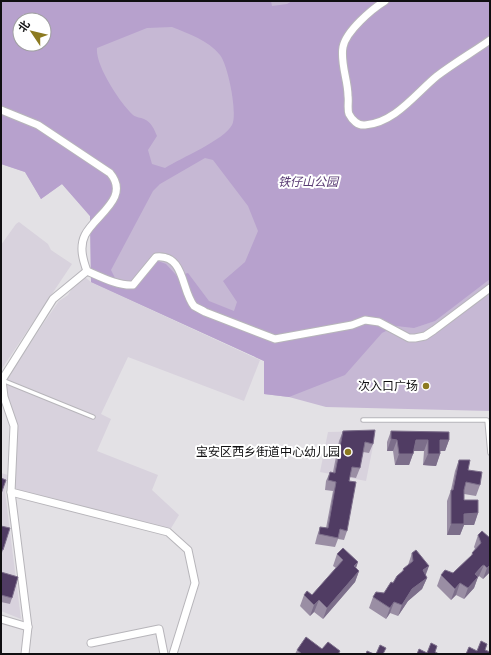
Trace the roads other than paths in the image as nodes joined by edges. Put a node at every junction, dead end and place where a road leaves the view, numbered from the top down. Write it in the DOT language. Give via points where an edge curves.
graph roads {
  1 [pos="385,1"];
  2 [pos="490,40"];
  3 [pos="1,110"];
  4 [pos="88,271"];
  5 [pos="490,288"];
  6 [pos="2,380"];
  7 [pos="93,417"];
  8 [pos="363,420"];
  9 [pos="490,454"];
  10 [pos="11,492"];
  11 [pos="1,619"];
  12 [pos="28,627"];
  13 [pos="91,643"];
  14 [pos="25,654"];
  15 [pos="164,654"];
  16 [pos="173,654"];
  1 -- 2 [label="street" via="361,21 348,36 343,47 349,113 354,121 364,126 380,122 398,111 437,76"];
  3 -- 4 [label="street" via="38,125 110,173 116,181 118,189 114,198 85,236 83,261"];
  4 -- 5 [label="street" via="125,285 133,285 156,257 163,256 174,262 182,274 188,295 195,306 275,339 352,325 365,320 379,322 409,338 420,338"];
  4 -- 6 [label="street" via="53,298"];
  6 -- 7 [label="lane"];
  6 -- 10 [label="street" via="4,396 14,426"];
  8 -- 9 [label="lane" via="487,420"];
  10 -- 12 [label="street"];
  10 -- 16 [label="street" via="168,532 188,550 195,583"];
  11 -- 12 [label="street"];
  12 -- 14 [label="street"];
  13 -- 15 [label="street" via="159,629"];
}
